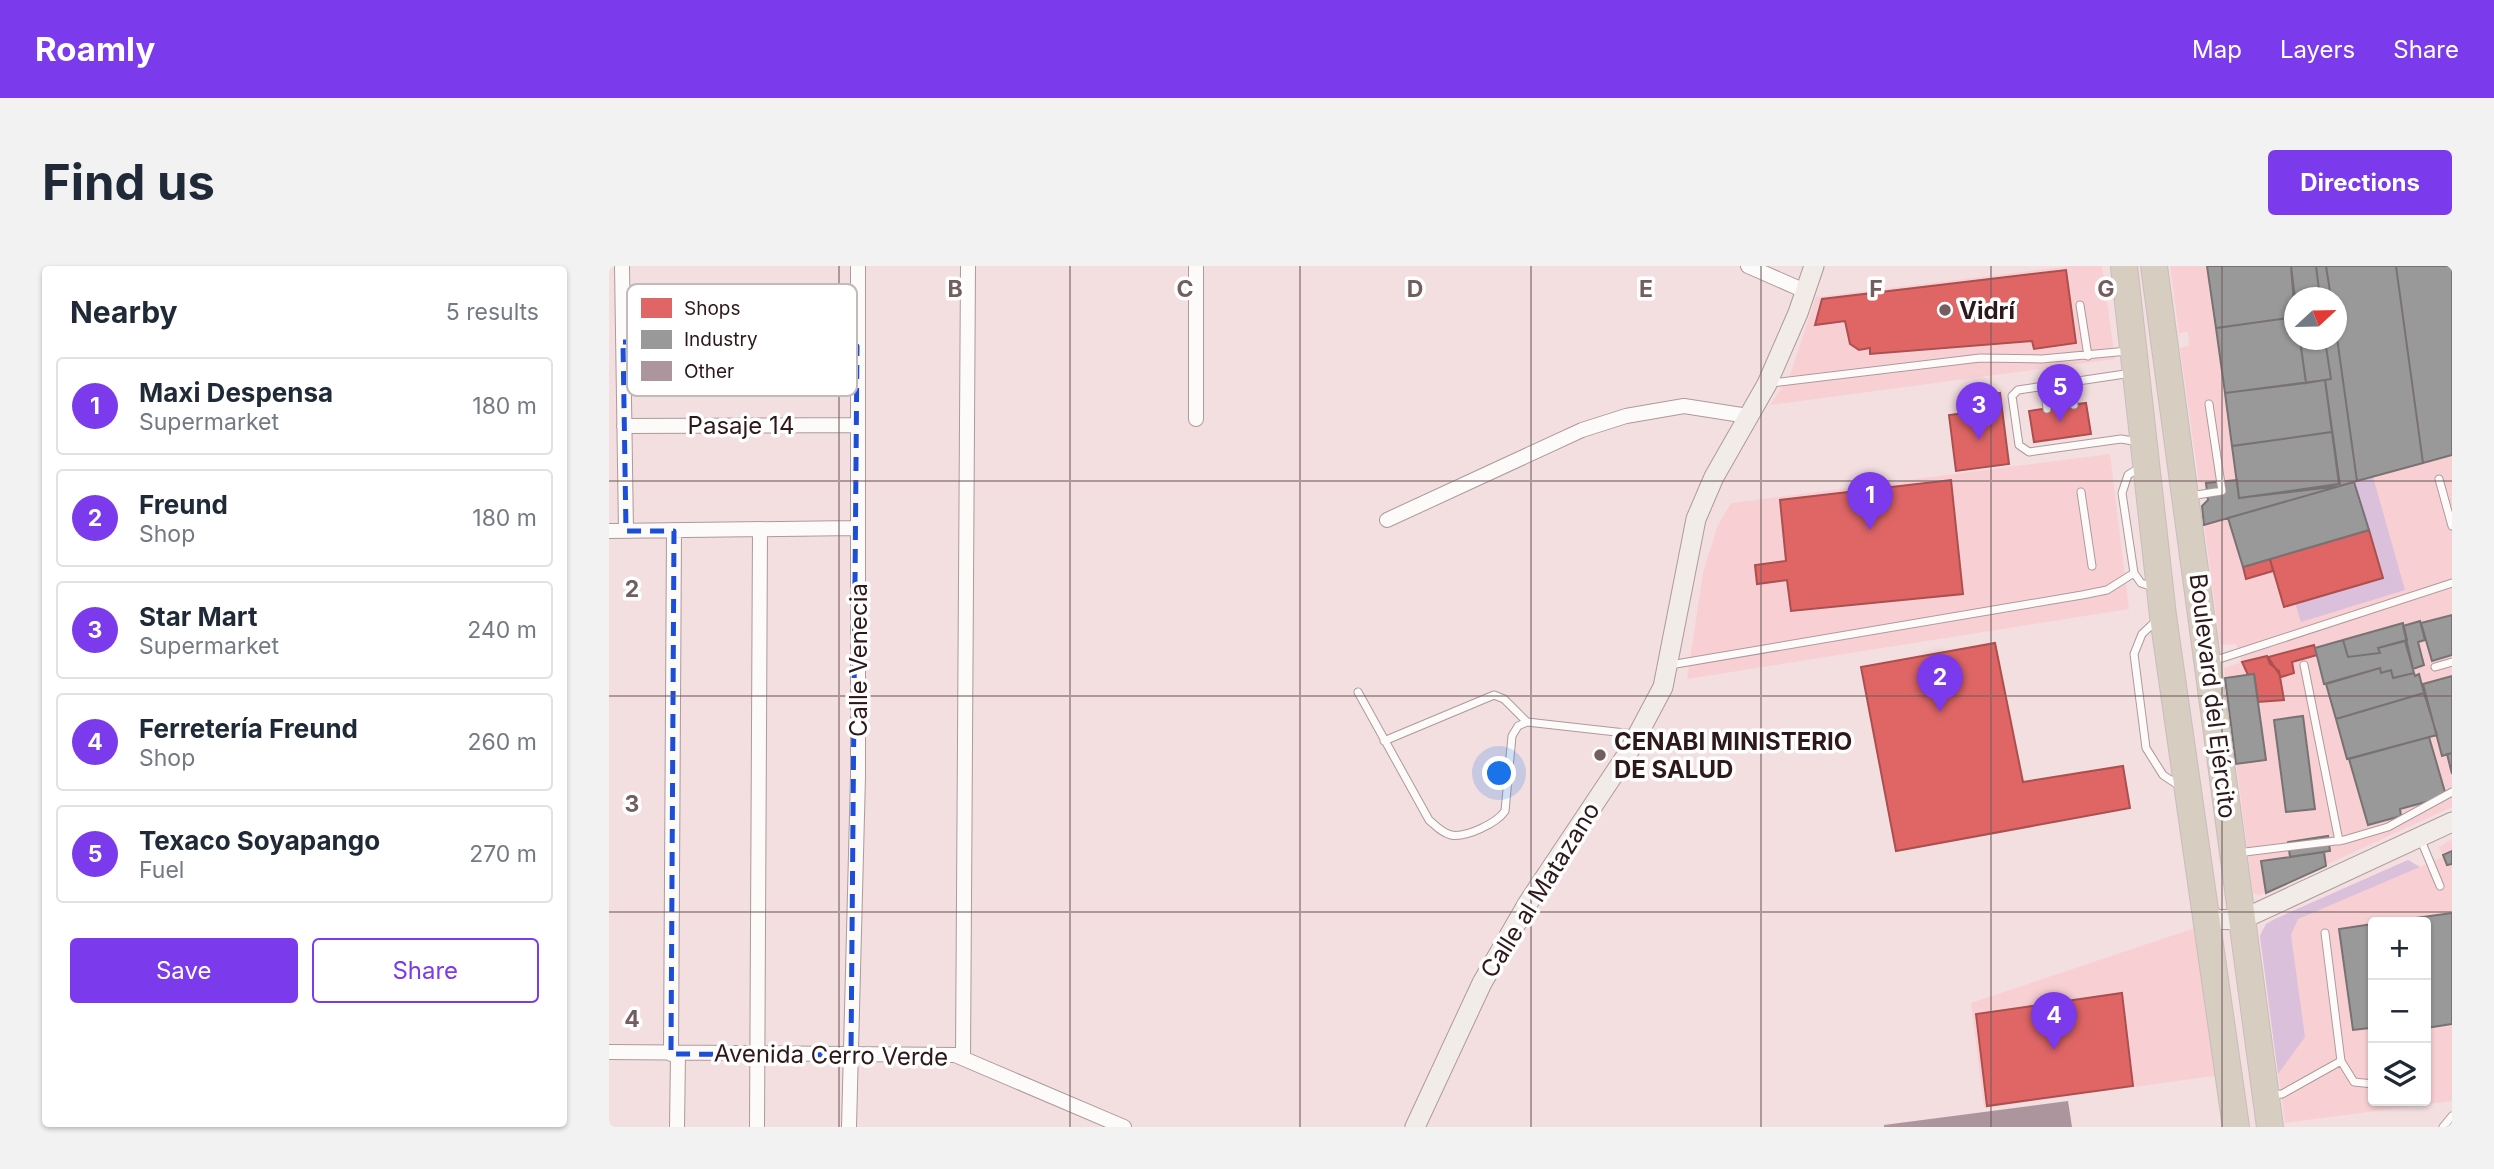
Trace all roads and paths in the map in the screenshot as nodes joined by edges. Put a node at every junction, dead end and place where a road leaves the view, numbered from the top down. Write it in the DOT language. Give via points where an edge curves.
graph roads {
  1 [pos="622,266"];
  2 [pos="858,266"];
  3 [pos="968,266"];
  4 [pos="1196,266"];
  5 [pos="1748,266"];
  6 [pos="1814,266"];
  7 [pos="2154,266"];
  8 [pos="2124,274"];
  9 [pos="1805,291"];
  10 [pos="2080,305"];
  11 [pos="623,342"];
  12 [pos="627,342"];
  13 [pos="857,346"];
  14 [pos="2134,352"];
  15 [pos="2088,356"];
  16 [pos="2071,382"];
  17 [pos="1767,384"];
  18 [pos="2044,386"];
  19 [pos="2209,404"];
  20 [pos="2074,405"];
  21 [pos="2047,409"];
  22 [pos="1748,416"];
  23 [pos="1196,419"];
  24 [pos="858,425"];
  25 [pos="624,426"];
  26 [pos="2079,436"];
  27 [pos="2051,440"];
  28 [pos="2080,445"];
  29 [pos="2052,449"];
  30 [pos="2146,457"];
  31 [pos="2439,479"];
  32 [pos="2081,492"];
  33 [pos="2186,496"];
  34 [pos="1387,520"];
  35 [pos="2452,526"];
  36 [pos="856,528"];
  37 [pos="609,531"];
  38 [pos="626,531"];
  39 [pos="674,531"];
  40 [pos="760,531"];
  41 [pos="2092,566"];
  42 [pos="2134,573"];
  43 [pos="2452,583"];
  44 [pos="2160,589"];
  45 [pos="2203,615"];
  46 [pos="2164,616"];
  47 [pos="2209,662"];
  48 [pos="2452,662"];
  49 [pos="2304,665"];
  50 [pos="1667,666"];
  51 [pos="2171,666"];
  52 [pos="2435,667"];
  53 [pos="1358,692"];
  54 [pos="1527,722"];
  55 [pos="1638,734"];
  56 [pos="1384,740"];
  57 [pos="2188,788"];
  58 [pos="2452,792"];
  59 [pos="2452,822"];
  60 [pos="2420,838"];
  61 [pos="2339,841"];
  62 [pos="2233,854"];
  63 [pos="2440,886"];
  64 [pos="2207,919"];
  65 [pos="2241,920"];
  66 [pos="2325,933"];
  67 [pos="609,1052"];
  68 [pos="759,1053"];
  69 [pos="675,1054"];
  70 [pos="851,1055"];
  71 [pos="963,1058"];
  72 [pos="2341,1061"];
  73 [pos="2368,1083"];
  74 [pos="2265,1096"];
  75 [pos="2452,1115"];
  76 [pos="677,1127"];
  77 [pos="757,1127"];
  78 [pos="849,1127"];
  79 [pos="1123,1127"];
  80 [pos="1415,1127"];
  81 [pos="2237,1127"];
  82 [pos="2270,1127"];
  83 [pos="2443,1127"];
  1 -- 11 [label="street"];
  2 -- 13 [label="street, Calle Venecia"];
  3 -- 71 [label="street"];
  4 -- 23 [label="street"];
  5 -- 9 [label="street"];
  6 -- 9 [label="street, Calle al Matazano"];
  7 -- 33 [label="highway, Boulevard del Ejército"];
  8 -- 14 [label="highway, Boulevard del Ejército"];
  9 -- 17 [label="street, Calle al Matazano"];
  10 -- 15 [label="lane"];
  11 -- 12 [label="street"];
  11 -- 25 [label="street"];
  13 -- 24 [label="street, Calle Venecia"];
  14 -- 15 [label="lane"];
  14 -- 16 [label="lane" via="2125,374"];
  14 -- 30 [label="highway, Boulevard del Ejército"];
  15 -- 17 [label="lane" via="1980,358"];
  16 -- 18 [label="lane"];
  16 -- 20 [label="lane"];
  17 -- 22 [label="street, Calle al Matazano"];
  18 -- 21 [label="lane"];
  18 -- 29 [label="lane" via="2018,390 2012,396 2019,445 2029,452"];
  19 -- 33 [label="lane" via="2222,491"];
  22 -- 34 [label="street" via="1684,406 1626,415 1582,429"];
  22 -- 50 [label="street, Calle al Matazano" via="1696,519"];
  24 -- 25 [label="street, Pasaje 14"];
  24 -- 36 [label="street, Calle Venecia"];
  25 -- 38 [label="street"];
  26 -- 28 [label="lane"];
  27 -- 29 [label="lane"];
  28 -- 29 [label="lane"];
  28 -- 30 [label="lane" via="2130,439"];
  30 -- 42 [label="lane" via="2123,484"];
  30 -- 44 [label="highway, Boulevard del Ejército"];
  31 -- 35 [label="lane"];
  32 -- 41 [label="lane"];
  33 -- 45 [label="highway, Boulevard del Ejército"];
  36 -- 40 [label="street"];
  36 -- 70 [label="street, Calle Venecia" via="858,763"];
  37 -- 38 [label="street"];
  38 -- 39 [label="street"];
  39 -- 40 [label="street"];
  39 -- 69 [label="street"];
  40 -- 68 [label="street"];
  42 -- 44 [label="lane" via="2141,583"];
  42 -- 50 [label="lane" via="2107,590 2082,595"];
  43 -- 47 [label="lane"];
  44 -- 46 [label="highway, Boulevard del Ejército"];
  45 -- 46 [label="highway" via="2199,627 2186,635 2177,633"];
  45 -- 47 [label="highway, Boulevard del Ejército"];
  46 -- 51 [label="highway, Boulevard del Ejército"];
  46 -- 57 [label="lane" via="2142,634 2134,654 2146,748 2162,775"];
  47 -- 51 [label="highway" via="2200,648 2189,645 2178,650"];
  47 -- 62 [label="highway, Boulevard del Ejército"];
  48 -- 52 [label="lane"];
  49 -- 61 [label="lane"];
  50 -- 55 [label="street, Calle al Matazano" via="1663,687"];
  51 -- 57 [label="highway, Boulevard del Ejército"];
  53 -- 56 [label="lane"];
  54 -- 55 [label="lane"];
  54 -- 56 [label="lane" via="1494,695"];
  54 -- 56 [label="lane" via="1512,736 1505,811 1493,823 1454,836 1429,820"];
  55 -- 80 [label="street, Calle al Matazano" via="1489,971"];
  57 -- 64 [label="highway, Boulevard del Ejército"];
  58 -- 61 [label="lane" via="2388,827"];
  59 -- 60 [label="street"];
  60 -- 63 [label="lane"];
  60 -- 65 [label="street"];
  61 -- 62 [label="lane"];
  62 -- 65 [label="highway, Boulevard del Ejército"];
  64 -- 65 [label="street"];
  64 -- 81 [label="highway, Boulevard del Ejército"];
  65 -- 74 [label="highway, Boulevard del Ejército"];
  66 -- 72 [label="lane"];
  67 -- 69 [label="street, Avenida Cerro Verde"];
  68 -- 69 [label="street, Avenida Cerro Verde"];
  68 -- 70 [label="street, Avenida Cerro Verde"];
  68 -- 77 [label="street"];
  69 -- 76 [label="street"];
  70 -- 71 [label="street, Avenida Cerro Verde"];
  70 -- 78 [label="street, Calle Venecia"];
  71 -- 79 [label="street, Avenida Cerro Verde"];
  72 -- 73 [label="lane" via="2354,1082"];
  72 -- 74 [label="lane" via="2281,1094"];
  74 -- 82 [label="highway, Boulevard del Ejército"];
  75 -- 83 [label="lane"];
}
